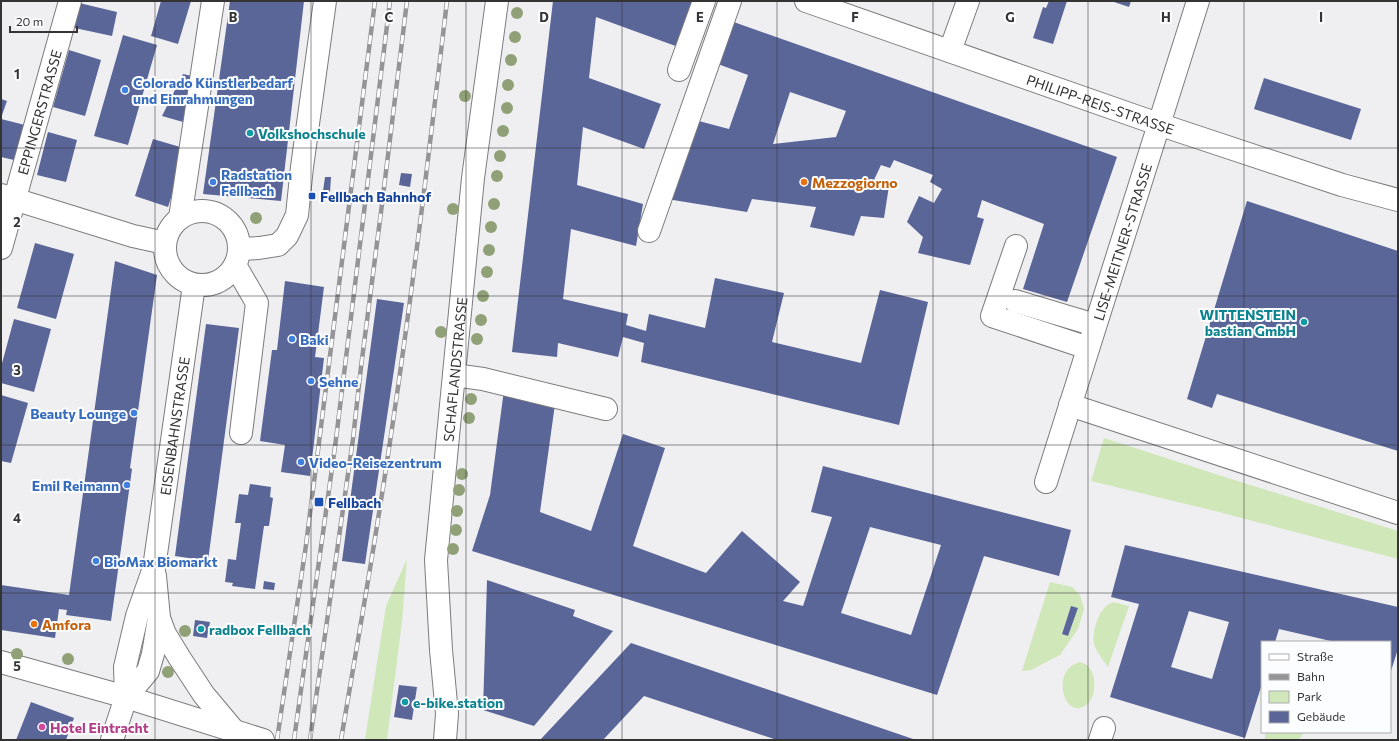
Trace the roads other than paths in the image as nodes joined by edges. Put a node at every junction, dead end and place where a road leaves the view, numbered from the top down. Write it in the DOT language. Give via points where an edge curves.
graph roads {
  1 [pos="70,1"];
  2 [pos="213,1"];
  3 [pos="325,1"];
  4 [pos="497,1"];
  5 [pos="704,1"];
  6 [pos="730,1"];
  7 [pos="806,1"];
  8 [pos="952,1"];
  9 [pos="968,1"];
  10 [pos="1198,1"];
  11 [pos="944,49"];
  12 [pos="679,70"];
  13 [pos="1158,124"];
  14 [pos="8,197"];
  15 [pos="1398,200"];
  16 [pos="180,218"];
  17 [pos="650,231"];
  18 [pos="165,243"];
  19 [pos="1016,246"];
  20 [pos="1,248"];
  21 [pos="237,257"];
  22 [pos="194,285"];
  23 [pos="1015,301"];
  24 [pos="1095,325"];
  25 [pos="1088,348"];
  26 [pos="454,375"];
  27 [pos="1070,405"];
  28 [pos="606,409"];
  29 [pos="241,433"];
  30 [pos="1046,482"];
  31 [pos="1398,512"];
  32 [pos="154,568"];
  33 [pos="159,618"];
  34 [pos="1,662"];
  35 [pos="126,697"];
  36 [pos="235,732"];
  37 [pos="112,740"];
  38 [pos="263,740"];
  39 [pos="445,740"];
  1 -- 14 [label="street, EPPINGERSTRASSE"];
  2 -- 16 [label="street"];
  3 -- 21 [label="street" via="297,215 287,236 278,245 259,248"];
  4 -- 26 [label="street, SCHAFLANDSTRASSE" via="473,178"];
  5 -- 12 [label="street"];
  6 -- 17 [label="street"];
  7 -- 11 [label="street, PHILIPP-REIS-STRASSE"];
  8 -- 11 [label="street"];
  9 -- 11 [label="street"];
  10 -- 13 [label="street, LISE-MEITNER-STRASSE"];
  11 -- 13 [label="street, PHILIPP-REIS-STRASSE"];
  13 -- 15 [label="street, PHILIPP-REIS-STRASSE" via="1342,185"];
  13 -- 24 [label="street, LISE-MEITNER-STRASSE"];
  14 -- 18 [label="street" via="133,236"];
  14 -- 20 [label="street, EPPINGERSTRASSE"];
  16 -- 18 [label="street" via="172,226"];
  16 -- 21 [label="street" via="204,211 226,220 238,241"];
  18 -- 22 [label="street" via="166,259 172,270 181,279"];
  19 -- 25 [label="street" via="992,316"];
  21 -- 22 [label="street" via="227,275 217,282"];
  21 -- 29 [label="street" via="257,303"];
  22 -- 32 [label="street, EISENBAHNSTRASSE"];
  23 -- 24 [label="street"];
  24 -- 25 [label="street, LISE-MEITNER-STRASSE"];
  25 -- 27 [label="street, LISE-MEITNER-STRASSE"];
  26 -- 28 [label="street" via="483,379"];
  26 -- 39 [label="street, SCHAFLANDSTRASSE" via="436,560 447,714"];
  27 -- 30 [label="street, LISE-MEITNER-STRASSE"];
  27 -- 31 [label="street"];
  32 -- 33 [label="street, EISENBAHNSTRASSE"];
  32 -- 35 [label="street, EISENBAHNSTRASSE" via="137,616 126,667"];
  33 -- 35 [label="street, EISENBAHNSTRASSE" via="148,671"];
  33 -- 36 [label="street" via="179,657 204,695"];
  34 -- 35 [label="street"];
  35 -- 36 [label="street"];
  35 -- 37 [label="street"];
  36 -- 38 [label="street"];
}
